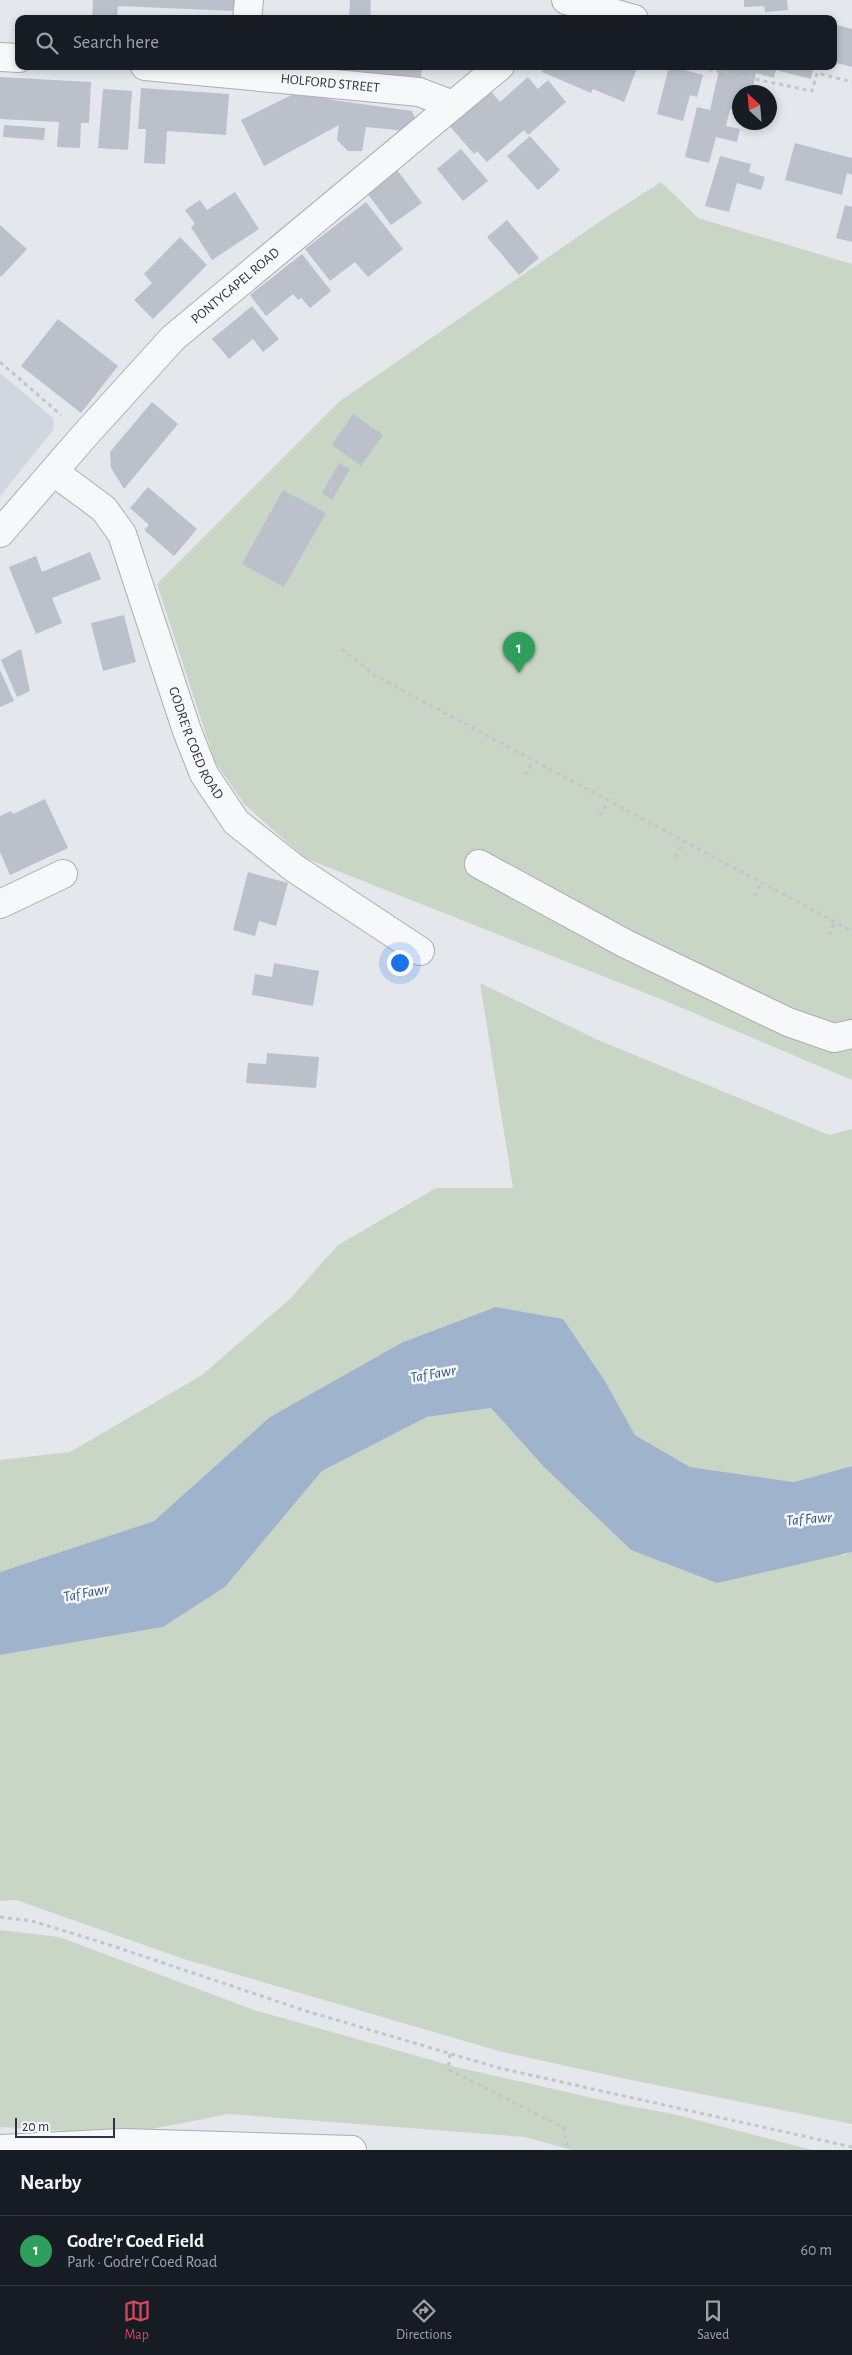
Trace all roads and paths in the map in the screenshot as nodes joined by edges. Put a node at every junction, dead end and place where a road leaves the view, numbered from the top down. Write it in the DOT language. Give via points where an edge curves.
graph roads {
  1 [pos="248,0"];
  2 [pos="570,5"];
  3 [pos="248,15"];
  4 [pos="616,15"];
  5 [pos="0,57"];
  6 [pos="15,58"];
  7 [pos="211,70"];
  8 [pos="495,70"];
  9 [pos="712,70"];
  10 [pos="244,72"];
  11 [pos="852,82"];
  12 [pos="453,105"];
  13 [pos="0,362"];
  14 [pos="85,435"];
  15 [pos="54,472"];
  16 [pos="0,533"];
  17 [pos="342,649"];
  18 [pos="533,762"];
  19 [pos="526,775"];
  20 [pos="608,802"];
  21 [pos="600,816"];
  22 [pos="684,841"];
  23 [pos="675,857"];
  24 [pos="479,864"];
  25 [pos="63,874"];
  26 [pos="761,883"];
  27 [pos="754,896"];
  28 [pos="0,904"];
  29 [pos="835,922"];
  30 [pos="852,931"];
  31 [pos="829,935"];
  32 [pos="420,951"];
  33 [pos="852,1034"];
  34 [pos="0,1917"];
  35 [pos="450,2054"];
  36 [pos="852,2147"];
  37 [pos="0,2149"];
  38 [pos="352,2150"];
  39 [pos="568,2150"];
  1 -- 3 [label="street"];
  2 -- 4 [label="street"];
  5 -- 6 [label="street"];
  7 -- 10 [label="street, HOLFORD STREET"];
  8 -- 12 [label="street, PONTYCAPEL ROAD"];
  9 -- 11 [label="path" via="812,91 816,73"];
  10 -- 12 [label="street, HOLFORD STREET" via="419,92"];
  12 -- 14 [label="street, PONTYCAPEL ROAD" via="173,338"];
  13 -- 14 [label="path"];
  14 -- 15 [label="street, PONTYCAPEL ROAD"];
  15 -- 16 [label="street, PONTYCAPEL ROAD"];
  15 -- 32 [label="street, GODRE'R COED ROAD" via="104,509 122,534 204,774 236,822 294,868"];
  17 -- 18 [label="path" via="374,675"];
  18 -- 19 [label="path"];
  18 -- 20 [label="path"];
  20 -- 21 [label="path"];
  20 -- 22 [label="path"];
  22 -- 23 [label="path"];
  22 -- 26 [label="path"];
  24 -- 33 [label="street" via="626,944 788,1022 834,1038"];
  25 -- 28 [label="street"];
  26 -- 27 [label="path"];
  26 -- 29 [label="path"];
  29 -- 30 [label="path"];
  29 -- 31 [label="path"];
  34 -- 35 [label="path" via="32,1921 110,1944 306,2011"];
  35 -- 36 [label="path" via="499,2068"];
  35 -- 39 [label="path" via="448,2069 564,2128"];
  37 -- 38 [label="street" via="123,2143"];
}
